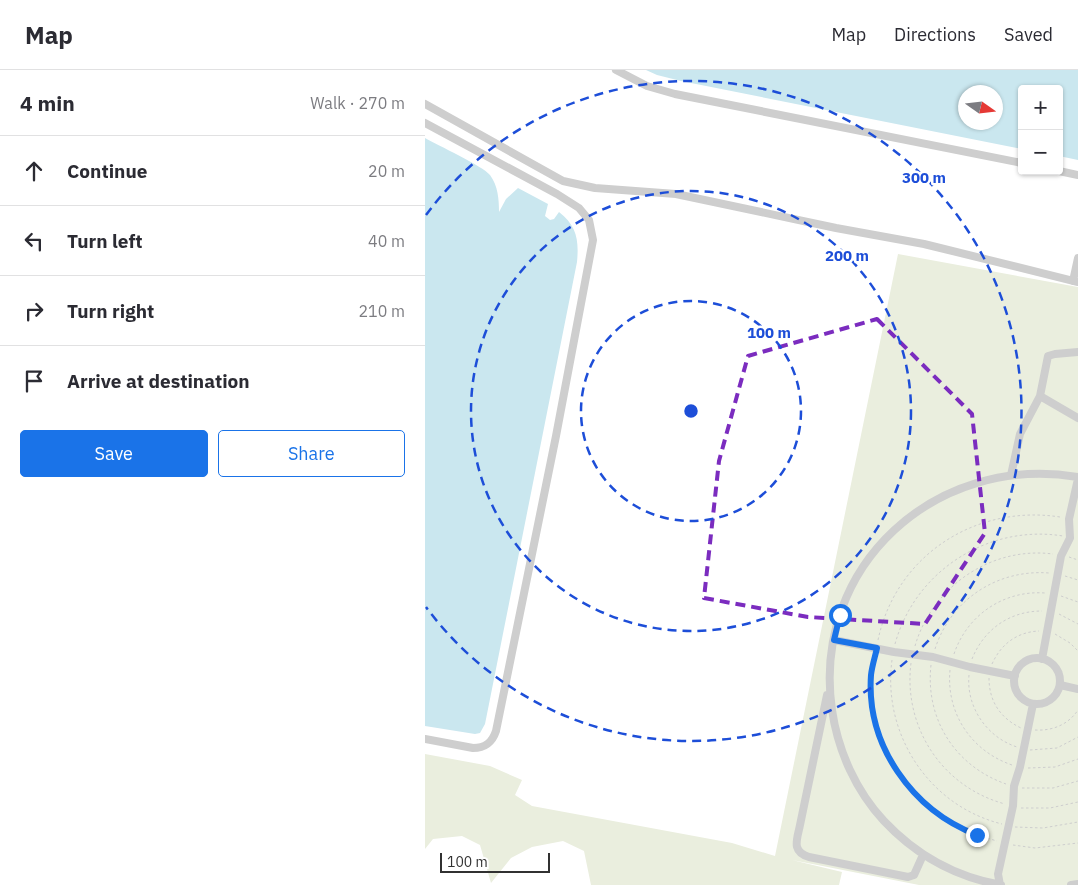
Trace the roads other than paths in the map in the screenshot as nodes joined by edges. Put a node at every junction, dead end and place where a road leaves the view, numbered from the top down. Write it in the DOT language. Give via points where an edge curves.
graph roads {
  1 [pos="616,70"];
  2 [pos="425,104"];
  3 [pos="425,123"];
  4 [pos="1018,163"];
  5 [pos="1063,172"];
  6 [pos="1078,175"];
  7 [pos="1078,258"];
  8 [pos="1075,281"];
  9 [pos="1078,352"];
  10 [pos="1040,396"];
  11 [pos="1078,418"];
  12 [pos="1011,474"];
  13 [pos="1078,478"];
  14 [pos="834,640"];
  15 [pos="1042,659"];
  16 [pos="1015,676"];
  17 [pos="829,684"];
  18 [pos="1059,685"];
  19 [pos="1078,689"];
  20 [pos="1033,704"];
  21 [pos="823,713"];
  22 [pos="833,717"];
  23 [pos="425,739"];
  24 [pos="923,855"];
  25 [pos="1078,884"];
  26 [pos="1001,885"];
  27 [pos="1071,885"];
  1 -- 4 [label="lane" via="647,86 675,94"];
  2 -- 8 [label="lane" via="550,176 569,183 676,194 923,244"];
  3 -- 23 [label="lane" via="579,208 589,220 593,240 496,731 491,742 480,748"];
  5 -- 6 [label="lane"];
  7 -- 8 [label="lane"];
  9 -- 10 [label="lane" via="1048,356"];
  10 -- 11 [label="lane"];
  10 -- 12 [label="lane" via="1019,434"];
  12 -- 13 [label="lane" via="1045,473"];
  12 -- 14 [label="lane" via="949,492 896,528 870,557 856,579"];
  13 -- 15 [label="lane" via="1069,519 1070,538 1061,556"];
  14 -- 16 [label="lane" via="933,657"];
  14 -- 17 [label="lane"];
  15 -- 16 [label="lane" via="1025,662"];
  15 -- 18 [label="lane" via="1056,668"];
  16 -- 20 [label="lane" via="1017,692"];
  17 -- 21 [label="lane"];
  17 -- 22 [label="lane"];
  18 -- 19 [label="lane"];
  18 -- 20 [label="lane" via="1050,700"];
  20 -- 26 [label="lane" via="998,874"];
  21 -- 22 [label="lane"];
  21 -- 24 [label="lane" via="797,843 799,851 809,858 908,877 913,875"];
  22 -- 24 [label="lane" via="844,758 864,795 891,828"];
  24 -- 26 [label="lane" via="960,874"];
  25 -- 27 [label="lane"];
}
